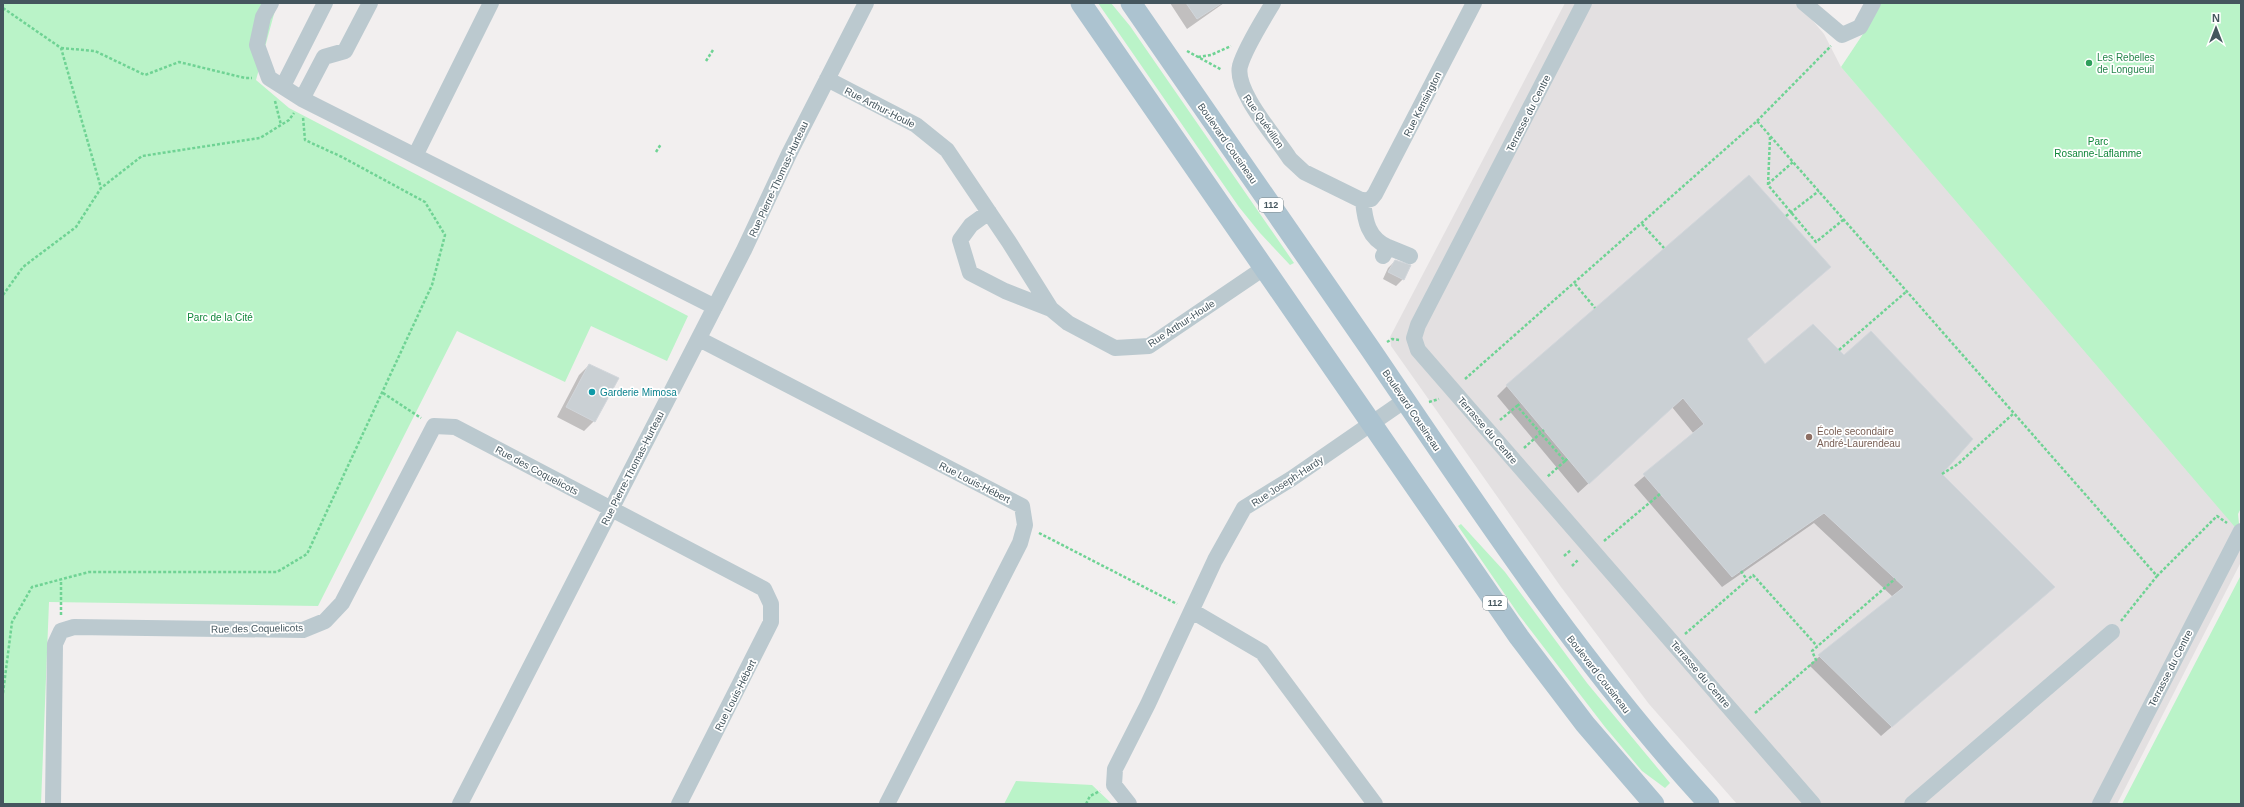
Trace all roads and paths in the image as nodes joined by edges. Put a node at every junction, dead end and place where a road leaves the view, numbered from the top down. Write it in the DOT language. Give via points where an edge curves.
graph roads {
  1 [pos="271,3"];
  2 [pos="325,3"];
  3 [pos="370,3"];
  4 [pos="491,3"];
  5 [pos="866,3"];
  6 [pos="1081,3"];
  7 [pos="1131,3"];
  8 [pos="1272,3"];
  9 [pos="1474,3"];
  10 [pos="1584,3"];
  11 [pos="1804,3"];
  12 [pos="1873,3"];
  13 [pos="3,8"];
  14 [pos="1842,35"];
  15 [pos="1233,47"];
  16 [pos="61,48"];
  17 [pos="1182,49"];
  18 [pos="713,50"];
  19 [pos="1197,57"];
  20 [pos="706,60"];
  21 [pos="1222,70"];
  22 [pos="269,78"];
  23 [pos="827,79"];
  24 [pos="283,86"];
  25 [pos="302,99"];
  26 [pos="1757,121"];
  27 [pos="280,125"];
  28 [pos="1770,137"];
  29 [pos="661,144"];
  30 [pos="656,152"];
  31 [pos="415,156"];
  32 [pos="1793,162"];
  33 [pos="1768,185"];
  34 [pos="101,188"];
  35 [pos="1818,191"];
  36 [pos="1364,201"];
  37 [pos="989,212"];
  38 [pos="1791,212"];
  39 [pos="1786,216"];
  40 [pos="1843,220"];
  41 [pos="1642,224"];
  42 [pos="1664,248"];
  43 [pos="1410,256"];
  44 [pos="1264,268"];
  45 [pos="1575,284"];
  46 [pos="1907,291"];
  47 [pos="3,295"];
  48 [pos="715,307"];
  49 [pos="1595,308"];
  50 [pos="1052,309"];
  51 [pos="699,339"];
  52 [pos="1396,340"];
  53 [pos="1385,343"];
  54 [pos="1839,350"];
  55 [pos="1465,379"];
  56 [pos="383,393"];
  57 [pos="1443,397"];
  58 [pos="1404,401"];
  59 [pos="1521,402"];
  60 [pos="1427,403"];
  61 [pos="1517,406"];
  62 [pos="2014,413"];
  63 [pos="1498,421"];
  64 [pos="1371,424"];
  65 [pos="434,426"];
  66 [pos="1544,430"];
  67 [pos="1541,433"];
  68 [pos="1523,449"];
  69 [pos="1568,458"];
  70 [pos="1565,461"];
  71 [pos="1942,474"];
  72 [pos="1547,477"];
  73 [pos="1660,494"];
  74 [pos="610,509"];
  75 [pos="1025,525"];
  76 [pos="2240,532"];
  77 [pos="1604,542"];
  78 [pos="1741,571"];
  79 [pos="2157,576"];
  80 [pos="61,579"];
  81 [pos="1895,579"];
  82 [pos="1747,580"];
  83 [pos="1192,611"];
  84 [pos="60,631"];
  85 [pos="2112,632"];
  86 [pos="1685,635"];
  87 [pos="1817,646"];
  88 [pos="3,693"];
  89 [pos="1754,714"];
  90 [pos="1114,785"];
  91 [pos="53,804"];
  92 [pos="460,804"];
  93 [pos="680,804"];
  94 [pos="887,804"];
  95 [pos="1086,804"];
  96 [pos="1130,804"];
  97 [pos="1375,804"];
  98 [pos="1654,804"];
  99 [pos="1709,804"];
  100 [pos="1813,804"];
  101 [pos="1912,804"];
  102 [pos="2100,804"];
  1 -- 22 [label="street" via="263,17 257,45"];
  2 -- 24 [label="street"];
  3 -- 25 [label="street" via="345,51 324,57"];
  4 -- 31 [label="street"];
  5 -- 23 [label="street, Rue Pierre-Thomas-Hurteau"];
  6 -- 44 [label="main road, 112"];
  7 -- 58 [label="main road, Boulevard Cousineau / 112"];
  8 -- 36 [label="street, Rue Quévillon" via="1241,62 1239,74 1243,91 1290,159 1300,169"];
  9 -- 36 [label="street, Rue Kensington" via="1378,189 1373,197"];
  10 -- 100 [label="street, Terrasse du Centre" via="1418,326 1414,343"];
  11 -- 14 [label="street"];
  12 -- 14 [label="street" via="1860,28"];
  13 -- 16 [label="path"];
  14 -- 26 [label="path"];
  15 -- 19 [label="path"];
  16 -- 22 [label="path" via="95,51 145,75 179,62 245,78"];
  16 -- 34 [label="path"];
  17 -- 19 [label="path"];
  18 -- 20 [label="path"];
  19 -- 21 [label="path"];
  22 -- 24 [label="street"];
  22 -- 27 [label="path"];
  23 -- 37 [label="street, Rue Arthur-Houle" via="916,125 947,150"];
  23 -- 48 [label="street, Rue Pierre-Thomas-Hurteau"];
  24 -- 25 [label="street"];
  25 -- 27 [label="path" via="289,120"];
  25 -- 31 [label="street"];
  25 -- 56 [label="path" via="305,140 425,202 445,235 432,285"];
  26 -- 28 [label="path"];
  26 -- 41 [label="path"];
  27 -- 34 [label="path" via="260,138 142,156"];
  28 -- 32 [label="path"];
  28 -- 33 [label="path"];
  29 -- 30 [label="path"];
  31 -- 48 [label="street"];
  32 -- 33 [label="path"];
  32 -- 35 [label="path"];
  33 -- 38 [label="path"];
  34 -- 47 [label="path" via="76,227 23,267"];
  35 -- 38 [label="path"];
  35 -- 40 [label="path"];
  36 -- 43 [label="street" via="1366,223 1385,252"];
  37 -- 50 [label="street, Rue Arthur-Houle"];
  37 -- 50 [label="street, Rue Arthur-Houle" via="971,225 960,240 970,273"];
  38 -- 39 [label="path"];
  38 -- 40 [label="path" via="1816,242"];
  40 -- 46 [label="path"];
  41 -- 42 [label="path"];
  41 -- 45 [label="path"];
  44 -- 50 [label="street, Rue Arthur-Houle" via="1149,346 1115,348 1068,323"];
  44 -- 64 [label="main road, 112"];
  45 -- 49 [label="path"];
  45 -- 55 [label="path"];
  46 -- 54 [label="path"];
  46 -- 62 [label="path"];
  48 -- 51 [label="street, Rue Pierre-Thomas-Hurteau"];
  51 -- 74 [label="street, Rue Pierre-Thomas-Hurteau"];
  51 -- 75 [label="street, Rue Louis-Hébert" via="1022,506"];
  52 -- 53 [label="path"];
  56 -- 65 [label="path"];
  56 -- 80 [label="path" via="307,554 277,572 89,572"];
  57 -- 60 [label="path"];
  58 -- 64 [label="street, Rue Joseph-Hardy"];
  58 -- 99 [label="main road, Boulevard Cousineau / 112" via="1589,663"];
  59 -- 61 [label="path"];
  61 -- 63 [label="path"];
  61 -- 67 [label="path"];
  62 -- 71 [label="path" via="1958,464"];
  62 -- 79 [label="path"];
  64 -- 83 [label="street, Rue Joseph-Hardy" via="1244,508 1215,560"];
  64 -- 98 [label="main road, 112" via="1532,655 1585,724"];
  65 -- 74 [label="street, Rue des Coquelicots" via="455,427"];
  65 -- 84 [label="street, Rue des Coquelicots" via="342,603 325,620 303,630 74,627"];
  66 -- 67 [label="path"];
  67 -- 68 [label="path"];
  67 -- 70 [label="path"];
  69 -- 70 [label="path"];
  70 -- 72 [label="path"];
  73 -- 77 [label="path"];
  74 -- 92 [label="street, Rue Pierre-Thomas-Hurteau"];
  74 -- 93 [label="street, Rue Louis-Hébert" via="764,589 772,604 772,622"];
  75 -- 83 [label="path"];
  75 -- 94 [label="street, Rue Louis-Hébert" via="1020,543"];
  76 -- 79 [label="path" via="2217,516"];
  76 -- 102 [label="street, Terrasse du Centre"];
  78 -- 82 [label="path"];
  79 -- 85 [label="path"];
  80 -- 84 [label="path"];
  80 -- 88 [label="path" via="32,587 12,622"];
  81 -- 87 [label="path"];
  82 -- 86 [label="path"];
  82 -- 87 [label="path" via="1753,575"];
  83 -- 90 [label="street, Rue Joseph-Hardy" via="1115,769"];
  83 -- 97 [label="street" via="1262,652"];
  84 -- 91 [label="street" via="55,644"];
  85 -- 101 [label="street"];
  87 -- 89 [label="path" via="1812,651 1816,660"];
  90 -- 95 [label="path" via="1090,796"];
  90 -- 96 [label="street"];
}
